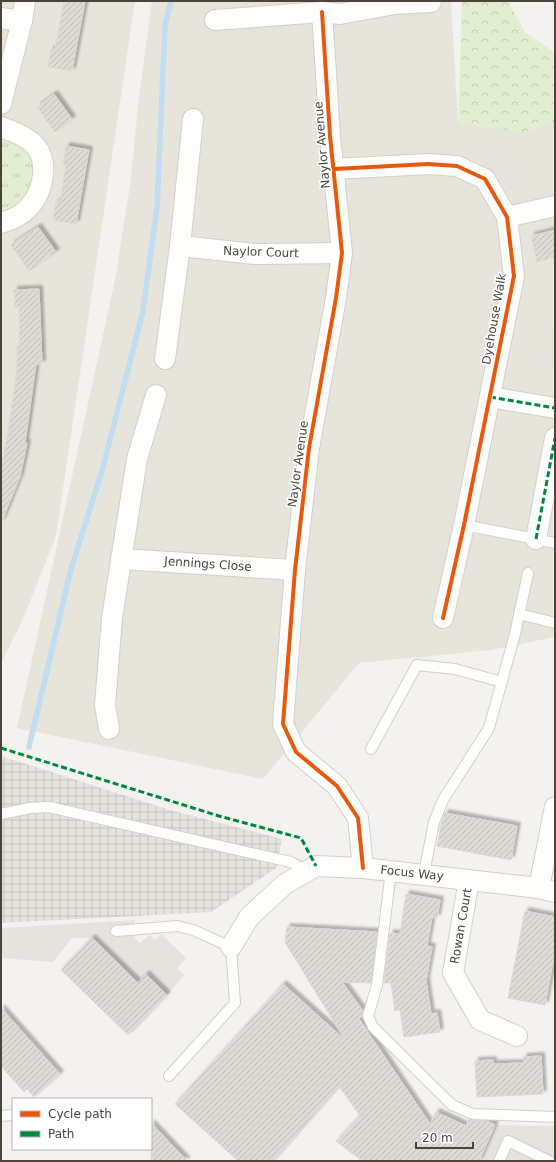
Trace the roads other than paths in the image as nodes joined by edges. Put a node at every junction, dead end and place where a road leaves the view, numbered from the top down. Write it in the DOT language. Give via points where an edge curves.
graph roads {
  1 [pos="25,1"];
  2 [pos="431,2"];
  3 [pos="322,12"];
  4 [pos="1,18"];
  5 [pos="215,20"];
  6 [pos="22,21"];
  7 [pos="1,104"];
  8 [pos="193,119"];
  9 [pos="1,127"];
  10 [pos="334,169"];
  11 [pos="555,206"];
  12 [pos="507,217"];
  13 [pos="1,222"];
  14 [pos="180,246"];
  15 [pos="342,253"];
  16 [pos="165,359"];
  17 [pos="156,395"];
  18 [pos="490,396"];
  19 [pos="555,408"];
  20 [pos="555,438"];
  21 [pos="464,525"];
  22 [pos="546,541"];
  23 [pos="121,559"];
  24 [pos="295,570"];
  25 [pos="528,573"];
  26 [pos="519,614"];
  27 [pos="443,618"];
  28 [pos="555,623"];
  29 [pos="502,682"];
  30 [pos="109,729"];
  31 [pos="370,750"];
  32 [pos="555,807"];
  33 [pos="1,814"];
  34 [pos="363,868"];
  35 [pos="306,871"];
  36 [pos="391,871"];
  37 [pos="424,874"];
  38 [pos="469,880"];
  39 [pos="547,890"];
  40 [pos="116,931"];
  41 [pos="231,947"];
  42 [pos="517,1036"];
  43 [pos="169,1076"];
  44 [pos="12,1115"];
  45 [pos="1,1116"];
  46 [pos="555,1117"];
  47 [pos="555,1156"];
  48 [pos="499,1161"];
  49 [pos="549,1161"];
  50 [pos="553,1161"];
  1 -- 6 [label="street"];
  2 -- 3 [label="street" via="395,4 340,14"];
  3 -- 5 [label="street"];
  3 -- 10 [label="street, Naylor Avenue"];
  4 -- 6 [label="street"];
  6 -- 7 [label="street"];
  8 -- 14 [label="street"];
  9 -- 13 [label="street" via="28,139 39,151 44,166 37,197 18,216"];
  10 -- 12 [label="street, Dyehouse Walk" via="428,164 457,166 485,179"];
  10 -- 15 [label="street, Naylor Avenue"];
  11 -- 12 [label="street"];
  12 -- 18 [label="street, Dyehouse Walk" via="514,276"];
  14 -- 15 [label="street, Naylor Court" via="255,254"];
  14 -- 16 [label="street"];
  15 -- 24 [label="street, Naylor Avenue" via="309,448"];
  17 -- 23 [label="street" via="137,459"];
  18 -- 19 [label="street"];
  18 -- 21 [label="street, Dyehouse Walk"];
  20 -- 22 [label="street"];
  21 -- 22 [label="lane"];
  21 -- 27 [label="street, Dyehouse Walk"];
  23 -- 24 [label="street, Jennings Close"];
  23 -- 30 [label="street" via="112,618 105,705"];
  24 -- 34 [label="street, Naylor Avenue" via="283,724 296,752 337,786 358,818"];
  25 -- 26 [label="lane"];
  26 -- 28 [label="lane"];
  26 -- 29 [label="lane"];
  29 -- 31 [label="lane" via="455,669 417,665"];
  29 -- 37 [label="lane" via="489,728 443,800 434,822"];
  32 -- 39 [label="street"];
  33 -- 35 [label="lane" via="49,807 291,862"];
  34 -- 35 [label="street, Focus Way" via="316,866"];
  34 -- 36 [label="street, Focus Way"];
  35 -- 41 [label="street, Focus Way" via="285,884 250,916"];
  36 -- 37 [label="street, Focus Way"];
  36 -- 46 [label="lane" via="377,985 368,1016 373,1027 452,1105 472,1114"];
  37 -- 38 [label="street, Focus Way"];
  38 -- 39 [label="street, Focus Way"];
  38 -- 42 [label="street, Rowan Court" via="453,973 480,1020"];
  40 -- 41 [label="lane" via="178,926"];
  41 -- 43 [label="lane" via="235,1003"];
  44 -- 45 [label="lane"];
  47 -- 50 [label="lane"];
  48 -- 49 [label="lane" via="508,1142"];
}
